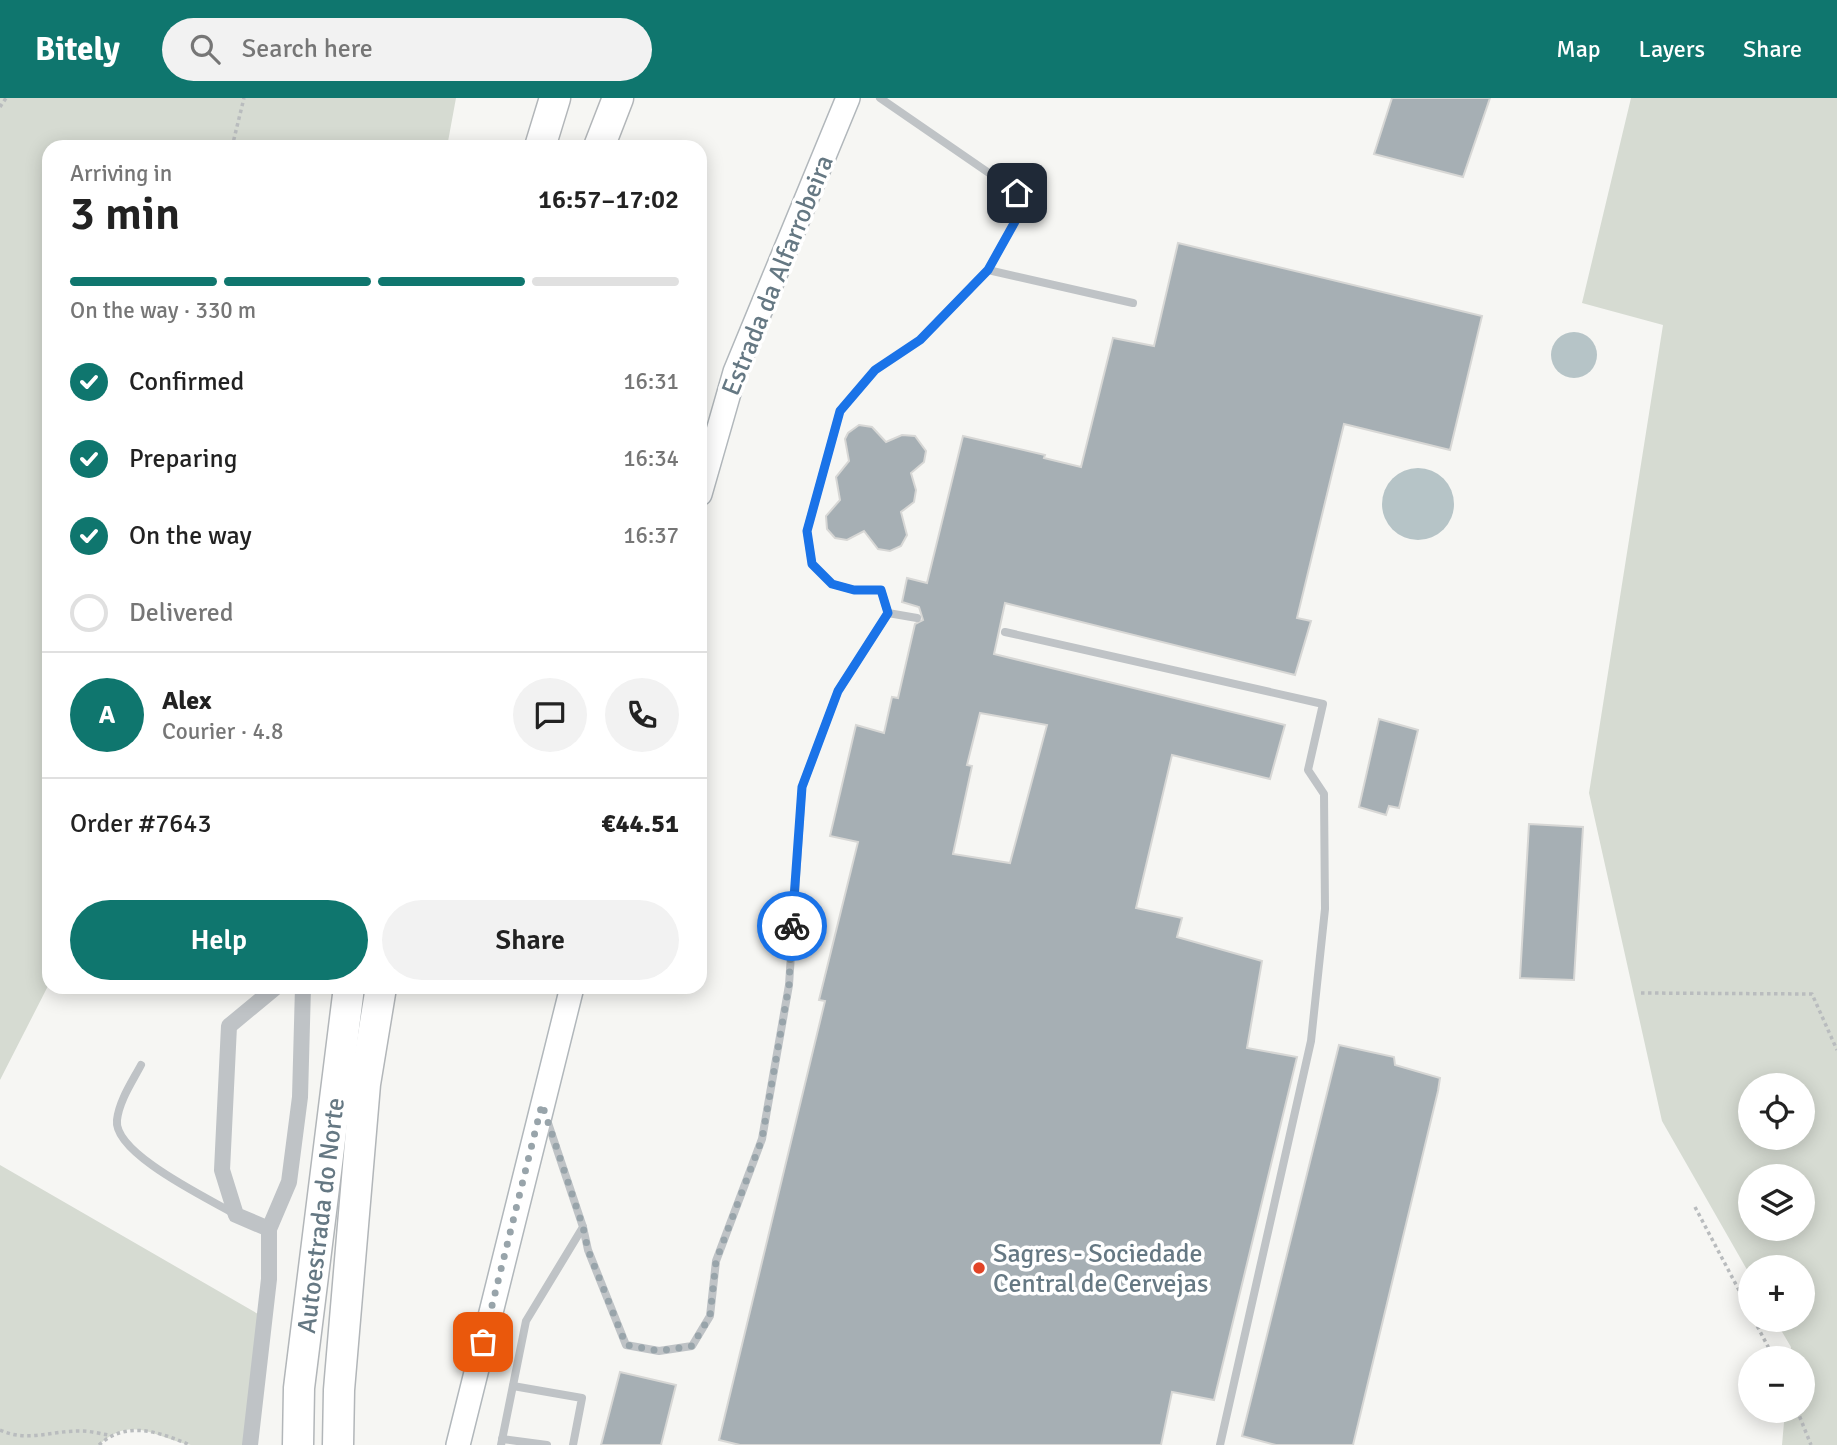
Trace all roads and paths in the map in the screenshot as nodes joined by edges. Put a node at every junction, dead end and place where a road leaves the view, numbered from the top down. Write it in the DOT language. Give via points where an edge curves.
graph roads {
  1 [pos="6,98"];
  2 [pos="244,98"];
  3 [pos="555,98"];
  4 [pos="618,98"];
  5 [pos="848,98"];
  6 [pos="880,98"];
  7 [pos="0,107"];
  8 [pos="234,140"];
  9 [pos="542,140"];
  10 [pos="602,140"];
  11 [pos="988,270"];
  12 [pos="1133,303"];
  13 [pos="707,470"];
  14 [pos="888,613"];
  15 [pos="917,618"];
  16 [pos="1005,632"];
  17 [pos="1641,993"];
  18 [pos="268,994"];
  19 [pos="301,994"];
  20 [pos="348,994"];
  21 [pos="380,994"];
  22 [pos="570,994"];
  23 [pos="1837,1050"];
  24 [pos="141,1065"];
  25 [pos="542,1104"];
  26 [pos="1695,1207"];
  27 [pos="236,1215"];
  28 [pos="583,1227"];
  29 [pos="269,1229"];
  30 [pos="1738,1288"];
  31 [pos="513,1386"];
  32 [pos="1802,1423"];
  33 [pos="0,1430"];
  34 [pos="109,1436"];
  35 [pos="502,1442"];
  36 [pos="99,1445"];
  37 [pos="190,1445"];
  38 [pos="250,1445"];
  39 [pos="298,1445"];
  40 [pos="338,1445"];
  41 [pos="458,1445"];
  42 [pos="547,1445"];
  43 [pos="573,1445"];
  44 [pos="1220,1445"];
  45 [pos="1811,1445"];
  1 -- 7 [label="path"];
  2 -- 8 [label="path"];
  3 -- 9 [label="highway"];
  4 -- 10 [label="highway"];
  5 -- 13 [label="main road, Estrada da Alfarrobeira" via="736,372"];
  6 -- 11 [label="lane" via="1017,193 1022,209"];
  11 -- 12 [label="lane"];
  11 -- 14 [label="lane" via="920,340 875,370 840,411 807,531 812,564 832,584 881,590"];
  14 -- 15 [label="lane"];
  14 -- 28 [label="lane" via="838,691 802,787 789,985 762,1139 716,1261 710,1316 692,1346 659,1351 626,1345"];
  16 -- 44 [label="lane" via="1323,704 1308,770 1324,794 1325,909 1311,1041"];
  17 -- 23 [label="path" via="1812,994"];
  18 -- 27 [label="street" via="229,1026 222,1170"];
  19 -- 29 [label="street" via="300,1097 289,1182"];
  20 -- 39 [label="highway, Autoestrada do Norte" via="299,1388"];
  21 -- 40 [label="highway, Autoestrada do Norte" via="365,1084"];
  22 -- 25 [label="main road"];
  24 -- 27 [label="lane" via="121,1104 116,1123 121,1137 151,1164"];
  25 -- 28 [label="lane"];
  25 -- 41 [label="main road"];
  26 -- 30 [label="path"];
  27 -- 29 [label="street"];
  28 -- 31 [label="lane" via="526,1321"];
  29 -- 38 [label="street" via="270,1279"];
  31 -- 35 [label="lane"];
  31 -- 43 [label="lane" via="582,1398"];
  32 -- 45 [label="path"];
  33 -- 34 [label="path" via="44,1437 82,1430"];
  34 -- 36 [label="path"];
  34 -- 37 [label="path" via="140,1429"];
  35 -- 42 [label="lane"];
}
